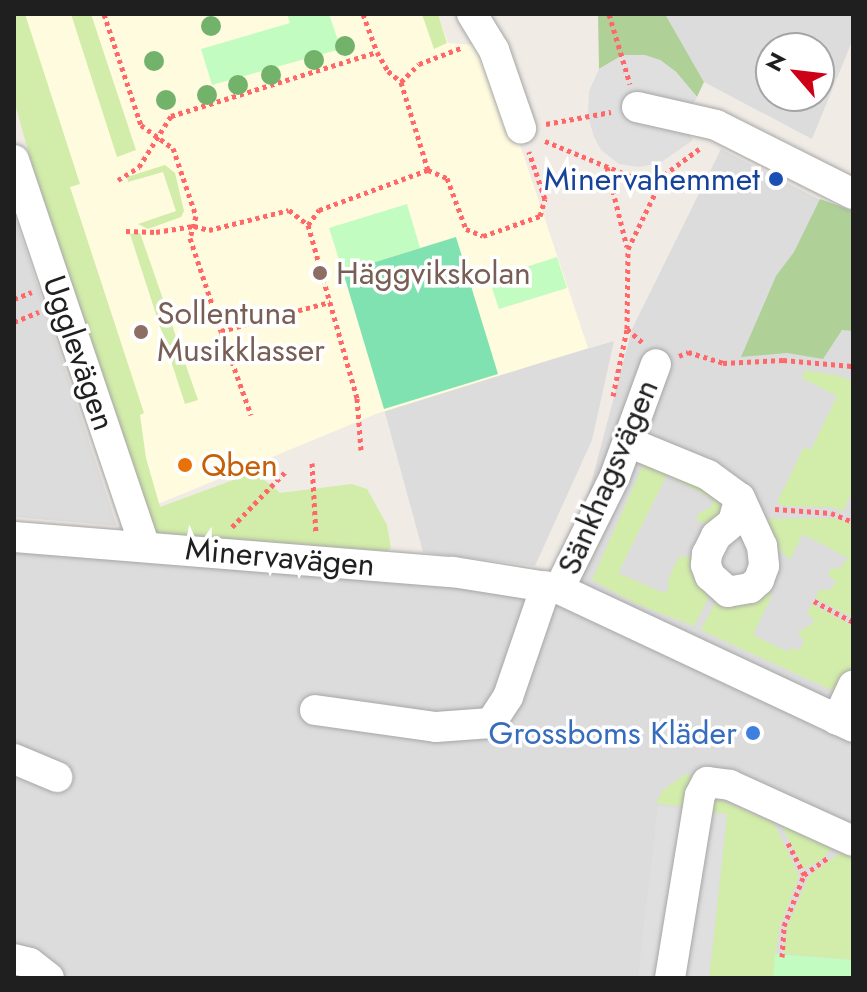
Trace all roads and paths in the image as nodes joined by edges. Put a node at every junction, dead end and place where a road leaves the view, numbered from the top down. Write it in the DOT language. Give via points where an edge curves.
graph roads {
  1 [pos="104,14"];
  2 [pos="363,14"];
  3 [pos="609,14"];
  4 [pos="478,24"];
  5 [pos="377,52"];
  6 [pos="401,82"];
  7 [pos="637,107"];
  8 [pos="716,125"];
  9 [pos="521,128"];
  10 [pos="157,137"];
  11 [pos="14,160"];
  12 [pos="607,166"];
  13 [pos="428,170"];
  14 [pos="664,175"];
  15 [pos="118,180"];
  16 [pos="853,194"];
  17 [pos="308,225"];
  18 [pos="194,226"];
  19 [pos="126,231"];
  20 [pos="628,249"];
  21 [pos="330,302"];
  22 [pos="627,329"];
  23 [pos="221,331"];
  24 [pos="656,364"];
  25 [pos="853,365"];
  26 [pos="610,410"];
  27 [pos="251,415"];
  28 [pos="628,442"];
  29 [pos="361,450"];
  30 [pos="312,463"];
  31 [pos="287,470"];
  32 [pos="740,498"];
  33 [pos="853,522"];
  34 [pos="228,531"];
  35 [pos="316,536"];
  36 [pos="14,537"];
  37 [pos="145,546"];
  38 [pos="552,588"];
  39 [pos="814,601"];
  40 [pos="853,622"];
  41 [pos="853,686"];
  42 [pos="315,710"];
  43 [pos="845,723"];
  44 [pos="14,759"];
  45 [pos="57,777"];
  46 [pos="850,839"];
  47 [pos="782,957"];
  48 [pos="14,959"];
  49 [pos="49,978"];
  50 [pos="670,978"];
  1 -- 10 [label="path" via="141,125"];
  2 -- 5 [label="path"];
  3 -- 7 [label="path"];
  4 -- 6 [label="path" via="454,53 419,64"];
  4 -- 9 [label="street" via="494,50"];
  5 -- 6 [label="path"];
  5 -- 10 [label="path" via="171,116"];
  6 -- 13 [label="path"];
  7 -- 8 [label="street"];
  7 -- 9 [label="path"];
  8 -- 14 [label="path" via="701,148"];
  8 -- 16 [label="street"];
  9 -- 12 [label="path"];
  9 -- 13 [label="path" via="545,199 540,216 483,236 466,229 447,178"];
  10 -- 15 [label="path" via="139,167"];
  10 -- 18 [label="path" via="173,148 196,216"];
  11 -- 37 [label="street, Ugglevägen"];
  12 -- 14 [label="path" via="630,176"];
  12 -- 20 [label="path"];
  13 -- 17 [label="path" via="319,210"];
  14 -- 20 [label="path"];
  17 -- 18 [label="path" via="289,210 209,230"];
  17 -- 21 [label="path"];
  18 -- 19 [label="path"];
  18 -- 23 [label="path" via="190,238"];
  20 -- 22 [label="path"];
  21 -- 23 [label="path"];
  21 -- 29 [label="path" via="357,398"];
  22 -- 24 [label="path"];
  22 -- 26 [label="path"];
  23 -- 27 [label="path"];
  24 -- 25 [label="path" via="688,352 723,363"];
  24 -- 28 [label="street, Sänkhagsvägen"];
  28 -- 32 [label="street" via="708,475"];
  28 -- 38 [label="street, Sänkhagsvägen" via="615,476"];
  30 -- 35 [label="path"];
  31 -- 34 [label="path"];
  32 -- 33 [label="path" via="777,510 831,513"];
  36 -- 37 [label="street, Minervavägen"];
  37 -- 38 [label="street, Minervavägen" via="453,572"];
  38 -- 42 [label="street" via="508,697 491,723 436,727"];
  38 -- 43 [label="street, Minervavägen"];
  39 -- 40 [label="path"];
  41 -- 43 [label="street"];
  44 -- 45 [label="street"];
  46 -- 47 [label="path" via="804,875 784,926"];
  46 -- 50 [label="street" via="730,785 707,782 700,795"];
  48 -- 49 [label="street" via="30,963"];
}
